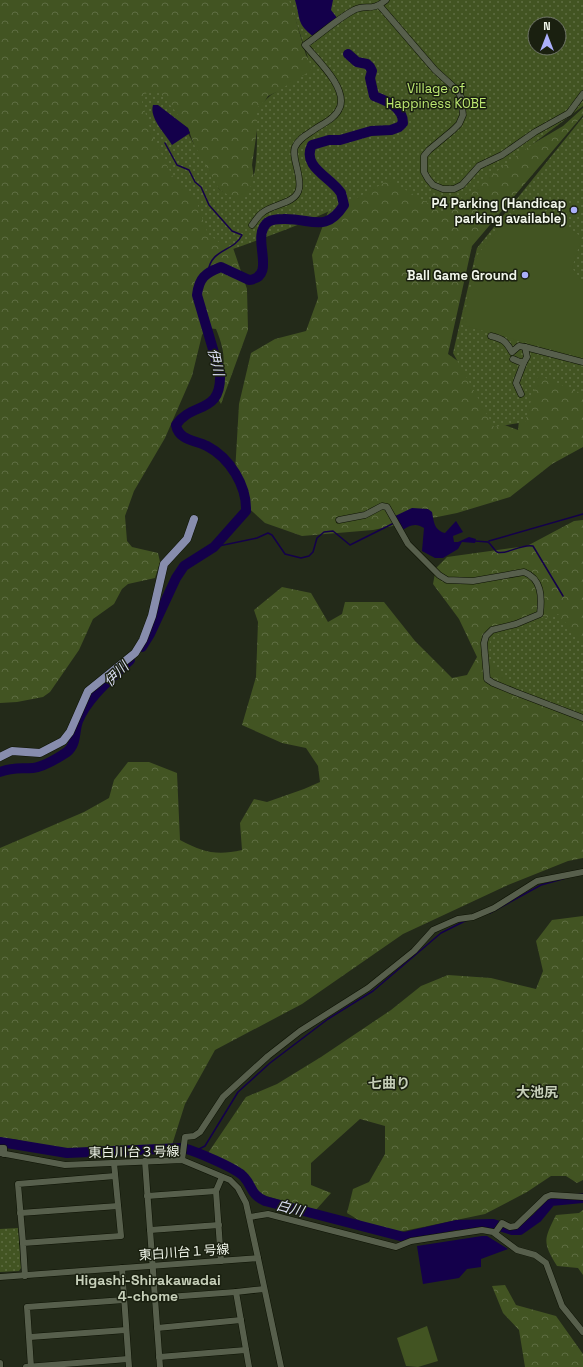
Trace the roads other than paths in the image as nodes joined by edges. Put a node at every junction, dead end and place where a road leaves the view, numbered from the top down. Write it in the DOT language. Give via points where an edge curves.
graph roads {
  1 [pos="386,0"];
  2 [pos="380,6"];
  3 [pos="583,94"];
  4 [pos="252,225"];
  5 [pos="491,336"];
  6 [pos="524,347"];
  7 [pos="512,355"];
  8 [pos="524,362"];
  9 [pos="583,362"];
  10 [pos="521,394"];
  11 [pos="194,519"];
  12 [pos="339,520"];
  13 [pos="583,718"];
  14 [pos="0,757"];
  15 [pos="583,872"];
  16 [pos="0,1148"];
  17 [pos="2,1154"];
  18 [pos="182,1160"];
  19 [pos="145,1162"];
  20 [pos="114,1163"];
  21 [pos="115,1176"];
  22 [pos="222,1177"];
  23 [pos="216,1191"];
  24 [pos="147,1196"];
  25 [pos="583,1197"];
  26 [pos="118,1206"];
  27 [pos="20,1213"];
  28 [pos="250,1217"];
  29 [pos="219,1225"];
  30 [pos="150,1230"];
  31 [pos="495,1233"];
  32 [pos="23,1243"];
  33 [pos="258,1258"];
  34 [pos="222,1261"];
  35 [pos="152,1266"];
  36 [pos="122,1268"];
  37 [pos="25,1276"];
  38 [pos="0,1277"];
  39 [pos="264,1289"];
  40 [pos="236,1292"];
  41 [pos="155,1298"];
  42 [pos="124,1300"];
  43 [pos="241,1320"];
  44 [pos="157,1328"];
  45 [pos="126,1330"];
  46 [pos="583,1332"];
  47 [pos="30,1337"];
  48 [pos="246,1350"];
  49 [pos="159,1357"];
  50 [pos="128,1359"];
  51 [pos="0,1363"];
  52 [pos="0,1367"];
  53 [pos="30,1367"];
  54 [pos="129,1367"];
  55 [pos="160,1367"];
  56 [pos="249,1367"];
  57 [pos="281,1367"];
  1 -- 2 [label="street"];
  2 -- 3 [label="street" via="461,97 463,115 459,124 424,156 424,172 428,179 443,189 458,187 479,166 502,155 569,113"];
  2 -- 4 [label="street" via="355,9 306,46 336,83 341,97 340,107 332,118 302,137 295,147 299,190 294,197 262,212"];
  5 -- 7 [label="street" via="502,338"];
  6 -- 7 [label="street" via="519,346"];
  6 -- 8 [label="street" via="527,357"];
  6 -- 9 [label="street"];
  7 -- 8 [label="street" via="520,362"];
  8 -- 10 [label="street" via="516,383"];
  11 -- 14 [label="main road" via="186,539 164,564 152,616 144,640 135,653 88,690 70,732 63,741 40,753 12,751"];
  12 -- 13 [label="street" via="365,515 382,506 387,507 408,544 447,580 473,581 524,572 532,575 538,580 542,602 540,614 492,630 486,636 484,643 487,679"];
  15 -- 18 [label="street" via="537,881 494,908 433,930 414,950 368,988 300,1031 223,1097 200,1132 185,1137"];
  16 -- 17 [label="street" via="4,1148"];
  17 -- 20 [label="street, 東白川台３号線" via="64,1164"];
  18 -- 19 [label="street, 東白川台３号線"];
  18 -- 22 [label="street, 東白川台３号線"];
  19 -- 20 [label="street, 東白川台３号線"];
  19 -- 24 [label="street"];
  20 -- 21 [label="street"];
  21 -- 26 [label="street"];
  21 -- 27 [label="street" via="18,1184"];
  22 -- 23 [label="street"];
  22 -- 28 [label="street, 東白川台３号線" via="230,1180 238,1188"];
  23 -- 24 [label="street"];
  23 -- 29 [label="street"];
  24 -- 30 [label="street"];
  25 -- 31 [label="street" via="546,1197 516,1226 510,1227 502,1223"];
  26 -- 27 [label="street"];
  26 -- 32 [label="street" via="121,1236"];
  27 -- 32 [label="street"];
  28 -- 31 [label="street" via="268,1214 396,1248 411,1241 482,1230"];
  28 -- 33 [label="street, 東白川台３号線"];
  29 -- 30 [label="street"];
  29 -- 34 [label="street"];
  30 -- 35 [label="street"];
  31 -- 46 [label="street" via="517,1250 535,1255 546,1263 562,1306"];
  32 -- 37 [label="street"];
  33 -- 34 [label="street, 東白川台１号線"];
  33 -- 39 [label="street"];
  34 -- 35 [label="street, 東白川台１号線"];
  35 -- 36 [label="street, 東白川台１号線"];
  35 -- 41 [label="street"];
  36 -- 37 [label="street, 東白川台１号線"];
  36 -- 42 [label="street"];
  37 -- 38 [label="street, 東白川台１号線"];
  39 -- 40 [label="street"];
  39 -- 57 [label="street"];
  40 -- 41 [label="street"];
  40 -- 43 [label="street"];
  41 -- 44 [label="street"];
  42 -- 45 [label="street"];
  42 -- 47 [label="street" via="28,1307"];
  43 -- 44 [label="street"];
  43 -- 48 [label="street"];
  44 -- 49 [label="street"];
  45 -- 47 [label="street"];
  45 -- 50 [label="street"];
  47 -- 53 [label="street"];
  48 -- 49 [label="street"];
  48 -- 56 [label="street"];
  49 -- 55 [label="street"];
  50 -- 53 [label="street"];
  50 -- 54 [label="street"];
  51 -- 52 [label="street"];
}
